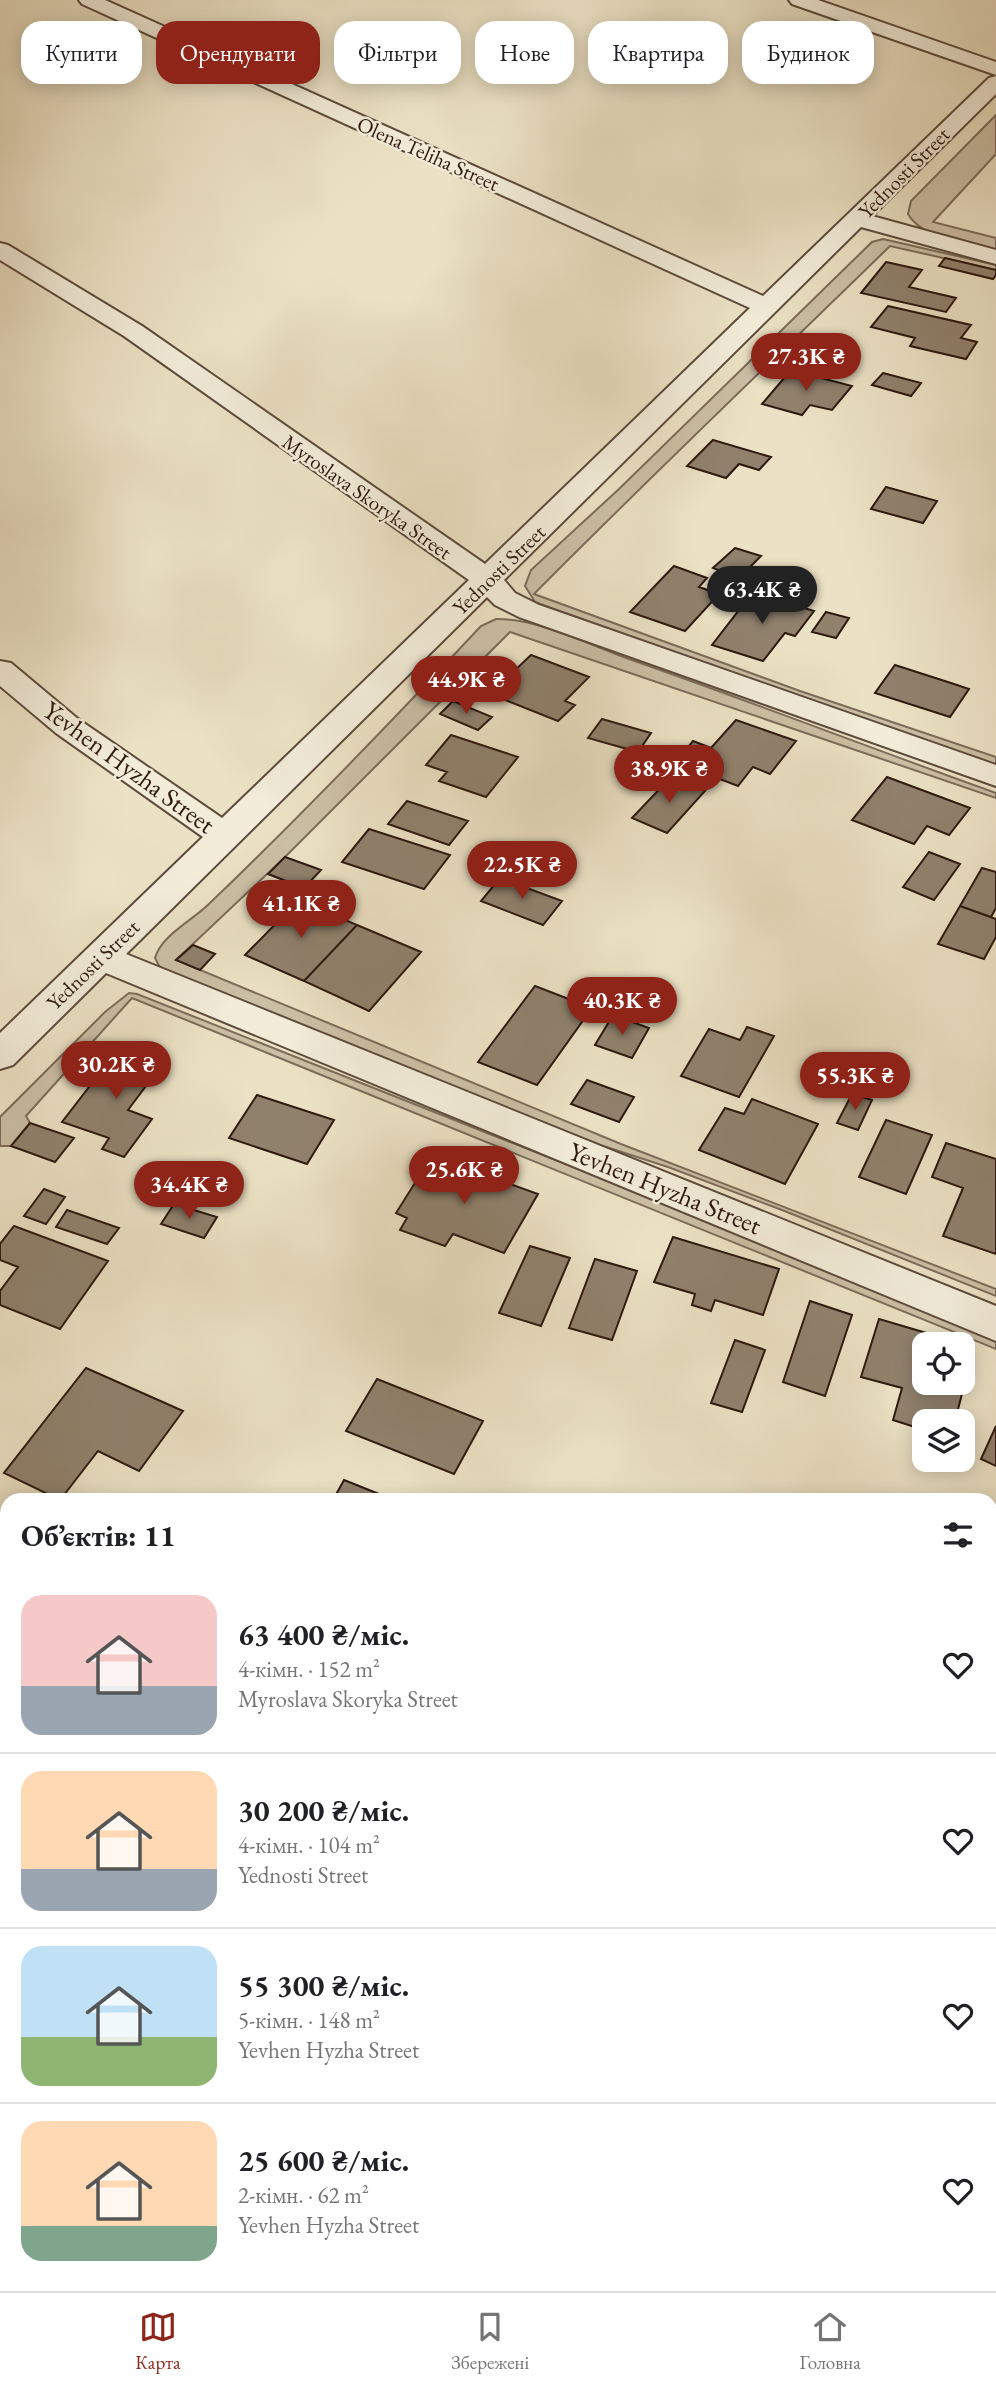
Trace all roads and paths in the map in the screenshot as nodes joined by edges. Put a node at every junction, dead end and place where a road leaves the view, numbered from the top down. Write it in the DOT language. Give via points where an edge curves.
graph roads {
  1 [pos="89,0"];
  2 [pos="799,0"];
  3 [pos="996,69"];
  4 [pos="996,82"];
  5 [pos="857,219"];
  6 [pos="0,250"];
  7 [pos="996,257"];
  8 [pos="767,307"];
  9 [pos="488,580"];
  10 [pos="0,670"];
  11 [pos="996,776"];
  12 [pos="226,836"];
  13 [pos="100,957"];
  14 [pos="0,1055"];
  15 [pos="996,1324"];
  1 -- 8 [label="street, Olena Teliha Street"];
  2 -- 3 [label="street"];
  4 -- 5 [label="street, Yednosti Street"];
  5 -- 7 [label="street"];
  5 -- 8 [label="street, Yednosti Street"];
  6 -- 9 [label="street, Myroslava Skoryka Street" via="132,331"];
  8 -- 9 [label="street, Yednosti Street"];
  9 -- 11 [label="street, Myroslava Skoryka Street" via="505,599 529,611"];
  9 -- 12 [label="street, Yednosti Street"];
  10 -- 12 [label="street, Yevhen Hyzha Street" via="67,726"];
  12 -- 13 [label="street, Yednosti Street"];
  13 -- 14 [label="street, Yednosti Street"];
  13 -- 15 [label="street, Yevhen Hyzha Street"];
}
